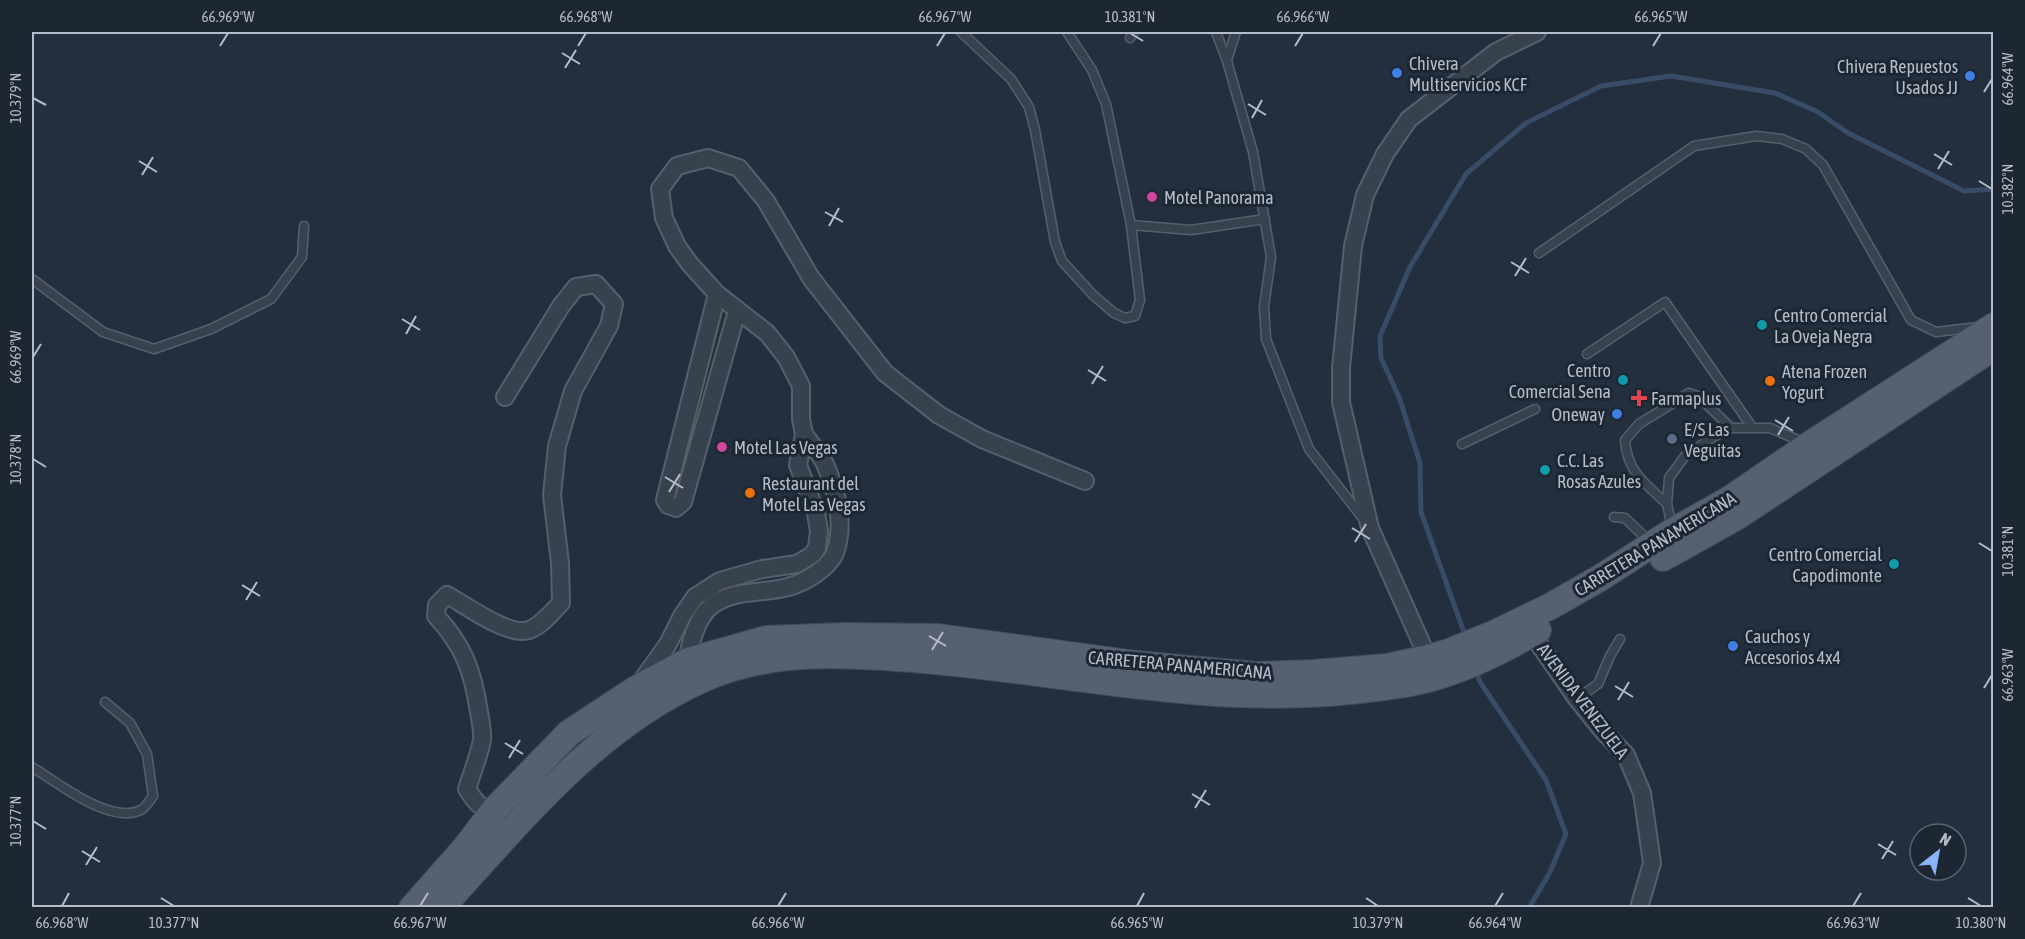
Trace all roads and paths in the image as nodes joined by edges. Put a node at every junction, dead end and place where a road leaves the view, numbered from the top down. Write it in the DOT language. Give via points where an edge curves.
graph roads {
  1 [pos="961,32"];
  2 [pos="1067,32"];
  3 [pos="1216,32"];
  4 [pos="1236,32"];
  5 [pos="1538,32"];
  6 [pos="1227,61"];
  7 [pos="1265,219"];
  8 [pos="1131,225"];
  9 [pos="304,226"];
  10 [pos="1539,253"];
  11 [pos="32,279"];
  12 [pos="717,294"];
  13 [pos="737,311"];
  14 [pos="1994,325"];
  15 [pos="1994,348"];
  16 [pos="1587,354"];
  17 [pos="505,397"];
  18 [pos="1535,409"];
  19 [pos="1752,427"];
  20 [pos="1731,428"];
  21 [pos="804,434"];
  22 [pos="1462,444"];
  23 [pos="1819,451"];
  24 [pos="1085,481"];
  25 [pos="1667,504"];
  26 [pos="1614,517"];
  27 [pos="1370,528"];
  28 [pos="1669,541"];
  29 [pos="1532,634"];
  30 [pos="1620,639"];
  31 [pos="1497,642"];
  32 [pos="1444,660"];
  33 [pos="688,661"];
  34 [pos="636,688"];
  35 [pos="1577,699"];
  36 [pos="105,702"];
  37 [pos="32,767"];
  38 [pos="495,809"];
  39 [pos="498,845"];
  40 [pos="436,898"];
  41 [pos="407,908"];
  42 [pos="412,908"];
  43 [pos="462,908"];
  44 [pos="1639,908"];
  1 -- 8 [label="lane" via="1011,79 1029,107 1062,261 1093,295 1125,318 1135,316 1140,300"];
  2 -- 8 [label="lane" via="1092,70 1106,104"];
  3 -- 6 [label="lane"];
  4 -- 6 [label="lane"];
  5 -- 27 [label="street" via="1496,52 1409,119 1385,154 1365,195 1353,246 1341,402"];
  6 -- 7 [label="lane" via="1253,152"];
  7 -- 8 [label="lane" via="1191,230"];
  7 -- 27 [label="lane" via="1271,257 1264,307 1266,339 1309,449"];
  9 -- 11 [label="lane" via="302,257 271,299 211,329 154,349 103,332"];
  10 -- 14 [label="lane" via="1694,146 1756,136 1782,139 1806,148 1823,165 1911,320 1936,332"];
  12 -- 13 [label="street"];
  12 -- 13 [label="street" via="664,500 676,508 683,502"];
  12 -- 24 [label="street" via="677,246 664,218 660,189 677,166 708,158 739,168 759,193 811,278 885,373 939,415 982,438"];
  13 -- 21 [label="street" via="767,333 786,357 801,386"];
  14 -- 23 [label="main road, CARRETERA PANAMERICANA"];
  15 -- 23 [label="main road, CARRETERA PANAMERICANA"];
  16 -- 19 [label="lane" via="1665,302"];
  17 -- 38 [label="street" via="576,286 596,284 614,304 609,326 573,391 557,446 552,495 561,603 528,631 509,629 447,595 437,605 436,616 464,653 473,677 482,738 467,789 477,804"];
  18 -- 22 [label="lane"];
  19 -- 20 [label="lane"];
  19 -- 23 [label="lane" via="1789,434"];
  20 -- 25 [label="lane" via="1685,456 1669,478"];
  20 -- 25 [label="lane" via="1698,396 1689,393 1639,424 1625,440 1633,471"];
  21 -- 33 [label="street" via="824,462 839,505 835,554 826,565 790,587 730,596 709,608 693,636"];
  21 -- 34 [label="street" via="798,465 816,513 818,548 797,564 720,581 695,597"];
  23 -- 28 [label="main road, CARRETERA PANAMERICANA" via="1738,516"];
  25 -- 28 [label="lane"];
  26 -- 28 [label="lane" via="1625,518"];
  27 -- 32 [label="street"];
  28 -- 29 [label="main road, CARRETERA PANAMERICANA" via="1580,608"];
  28 -- 31 [label="main road, CARRETERA PANAMERICANA" via="1551,606"];
  29 -- 31 [label="main road, CARRETERA PANAMERICANA"];
  29 -- 35 [label="street, AVENIDA VENEZUELA"];
  30 -- 35 [label="lane" via="1598,684"];
  31 -- 32 [label="main road, CARRETERA PANAMERICANA"];
  32 -- 33 [label="main road, CARRETERA PANAMERICANA" via="1256,675 938,637 844,636 766,639"];
  32 -- 39 [label="main road, CARRETERA PANAMERICANA" via="1430,679 1403,685 1270,696 1215,694 950,662 849,654 752,663 705,678 651,705 558,781"];
  33 -- 34 [label="main road, CARRETERA PANAMERICANA"];
  34 -- 38 [label="main road, CARRETERA PANAMERICANA" via="569,733"];
  35 -- 44 [label="street, AVENIDA VENEZUELA" via="1626,755 1642,793 1652,863"];
  36 -- 37 [label="lane" via="130,723 147,754 153,796 143,809 127,814 100,808"];
  38 -- 40 [label="main road, CARRETERA PANAMERICANA" via="466,847"];
  39 -- 40 [label="main road, CARRETERA PANAMERICANA"];
  39 -- 43 [label="main road"];
  40 -- 41 [label="main road"];
  40 -- 42 [label="main road, CARRETERA PANAMERICANA"];
}
